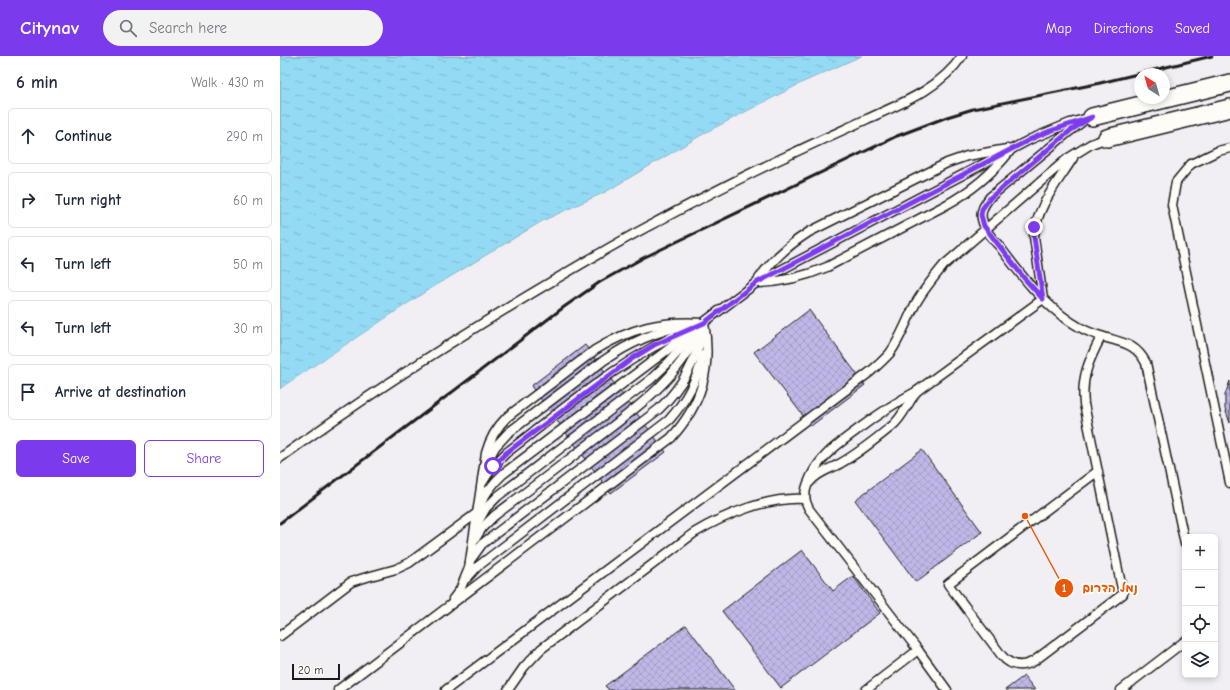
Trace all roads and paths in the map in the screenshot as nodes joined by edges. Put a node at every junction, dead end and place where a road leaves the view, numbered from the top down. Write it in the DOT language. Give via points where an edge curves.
graph roads {
  1 [pos="962,56"];
  2 [pos="1230,82"];
  3 [pos="1230,108"];
  4 [pos="1092,117"];
  5 [pos="1107,138"];
  6 [pos="1230,148"];
  7 [pos="1012,149"];
  8 [pos="1077,152"];
  9 [pos="986,229"];
  10 [pos="756,283"];
  11 [pos="1043,299"];
  12 [pos="704,323"];
  13 [pos="1101,336"];
  14 [pos="918,391"];
  15 [pos="280,458"];
  16 [pos="483,470"];
  17 [pos="1098,471"];
  18 [pos="1230,483"];
  19 [pos="481,485"];
  20 [pos="807,486"];
  21 [pos="805,499"];
  22 [pos="478,511"];
  23 [pos="475,528"];
  24 [pos="1183,534"];
  25 [pos="473,542"];
  26 [pos="469,568"];
  27 [pos="460,590"];
  28 [pos="438,614"];
  29 [pos="280,636"];
  30 [pos="1184,642"];
  31 [pos="918,650"];
  32 [pos="338,690"];
  33 [pos="446,690"];
  34 [pos="508,690"];
  35 [pos="866,690"];
  36 [pos="947,690"];
  37 [pos="1121,690"];
  1 -- 15 [label="lane" via="947,74 911,99 722,188 567,272 414,366"];
  2 -- 4 [label="street"];
  3 -- 5 [label="street"];
  4 -- 7 [label="lane" via="1050,131"];
  4 -- 9 [label="lane" via="1070,131 985,203 981,215"];
  5 -- 8 [label="lane"];
  6 -- 18 [label="lane" via="1191,164 1176,182 1172,206"];
  7 -- 10 [label="lane"];
  7 -- 10 [label="lane" via="982,181 958,199 827,267 787,281"];
  7 -- 10 [label="lane" via="982,152 947,163 810,232 782,251"];
  8 -- 9 [label="lane"];
  8 -- 11 [label="lane" via="1041,209 1034,227"];
  9 -- 11 [label="lane"];
  9 -- 33 [label="lane" via="933,278 890,352 875,368"];
  10 -- 12 [label="lane"];
  11 -- 13 [label="lane" via="1072,323"];
  11 -- 14 [label="lane"];
  12 -- 16 [label="lane" via="685,325 649,336 608,357 508,433 495,447"];
  12 -- 16 [label="lane" via="674,322 644,327 622,335 595,350 500,424 489,442"];
  12 -- 19 [label="lane" via="654,345 612,372 506,453 493,466"];
  12 -- 22 [label="lane" via="503,474 483,497"];
  12 -- 23 [label="lane" via="650,380 498,496 486,508"];
  12 -- 25 [label="lane" via="687,354 665,383 494,516"];
  12 -- 26 [label="lane" via="695,358 670,399 482,544"];
  12 -- 27 [label="lane" via="703,352 696,380 689,394 669,420 477,567"];
  12 -- 28 [label="lane" via="707,352 703,380 694,406 676,433"];
  13 -- 17 [label="lane" via="1087,365 1083,384"];
  13 -- 24 [label="lane" via="1133,347 1146,363"];
  14 -- 20 [label="lane" via="898,421 850,457 817,474"];
  14 -- 20 [label="lane" via="893,404 830,450 816,465"];
  16 -- 19 [label="lane"];
  17 -- 17 [label="lane" via="948,584 1002,656 1011,664 1023,666 1034,661 1123,594"];
  19 -- 22 [label="lane"];
  20 -- 21 [label="lane"];
  21 -- 31 [label="lane" via="809,509"];
  21 -- 34 [label="lane" via="783,499 757,506 720,519 694,533 540,649 524,666"];
  22 -- 23 [label="lane"];
  22 -- 29 [label="lane" via="410,563 347,585"];
  23 -- 25 [label="lane"];
  25 -- 26 [label="lane"];
  26 -- 27 [label="lane"];
  27 -- 28 [label="lane"];
  28 -- 32 [label="lane"];
  30 -- 37 [label="lane"];
  31 -- 35 [label="lane"];
  31 -- 36 [label="lane"];
}
